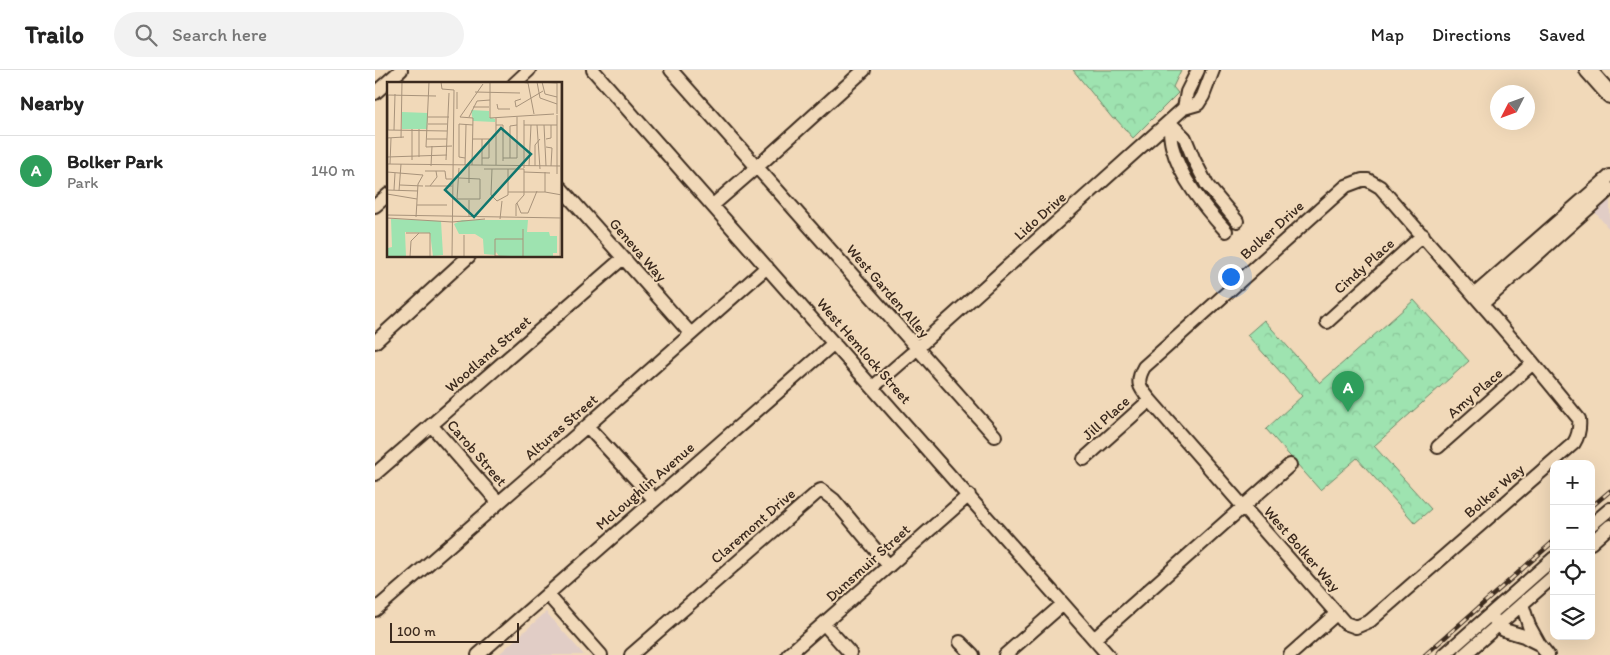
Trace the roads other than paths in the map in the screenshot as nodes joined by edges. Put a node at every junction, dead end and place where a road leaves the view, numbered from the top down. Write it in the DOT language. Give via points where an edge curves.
graph roads {
  1 [pos="401,70"];
  2 [pos="529,70"];
  3 [pos="593,70"];
  4 [pos="671,70"];
  5 [pos="865,70"];
  6 [pos="1198,70"];
  7 [pos="1213,70"];
  8 [pos="1588,70"];
  9 [pos="387,82"];
  10 [pos="387,82"];
  11 [pos="516,82"];
  12 [pos="375,93"];
  13 [pos="1610,95"];
  14 [pos="1185,108"];
  15 [pos="1169,122"];
  16 [pos="754,169"];
  17 [pos="1610,176"];
  18 [pos="1610,189"];
  19 [pos="563,190"];
  20 [pos="387,196"];
  21 [pos="375,206"];
  22 [pos="713,206"];
  23 [pos="1237,221"];
  24 [pos="1226,231"];
  25 [pos="1423,235"];
  26 [pos="467,258"];
  27 [pos="623,258"];
  28 [pos="767,266"];
  29 [pos="1478,300"];
  30 [pos="1327,322"];
  31 [pos="691,334"];
  32 [pos="375,342"];
  33 [pos="834,343"];
  34 [pos="914,351"];
  35 [pos="1533,364"];
  36 [pos="873,386"];
  37 [pos="1150,400"];
  38 [pos="431,426"];
  39 [pos="587,426"];
  40 [pos="995,436"];
  41 [pos="1437,447"];
  42 [pos="1084,459"];
  43 [pos="1290,465"];
  44 [pos="375,474"];
  45 [pos="969,495"];
  46 [pos="654,499"];
  47 [pos="498,502"];
  48 [pos="1243,506"];
  49 [pos="1610,508"];
  50 [pos="1595,521"];
  51 [pos="1610,526"];
  52 [pos="1595,539"];
  53 [pos="1550,562"];
  54 [pos="889,566"];
  55 [pos="1550,579"];
  56 [pos="547,594"];
  57 [pos="1063,604"];
  58 [pos="1521,604"];
  59 [pos="375,610"];
  60 [pos="1336,614"];
  61 [pos="1490,615"];
  62 [pos="824,624"];
  63 [pos="1498,625"];
  64 [pos="1094,639"];
  65 [pos="960,642"];
  66 [pos="1539,644"];
  67 [pos="850,653"];
  68 [pos="478,655"];
  69 [pos="601,655"];
  70 [pos="631,655"];
  71 [pos="788,655"];
  72 [pos="973,655"];
  73 [pos="1005,655"];
  74 [pos="1108,655"];
  75 [pos="1290,655"];
  76 [pos="1444,655"];
  77 [pos="1464,655"];
  78 [pos="1548,655"];
  1 -- 10 [label="street"];
  2 -- 11 [label="street"];
  3 -- 22 [label="street, West Hemlock Street"];
  4 -- 16 [label="street, West Garden Alley"];
  5 -- 16 [label="street"];
  6 -- 14 [label="street" via="1187,92"];
  7 -- 14 [label="street, Lido Drive" via="1203,96 1197,104"];
  8 -- 13 [label="main road"];
  9 -- 12 [label="street"];
  14 -- 15 [label="street, Lido Drive"];
  15 -- 23 [label="street" via="1185,138 1207,185"];
  15 -- 24 [label="street" via="1172,146 1183,171 1204,205"];
  15 -- 34 [label="street, Lido Drive"];
  16 -- 22 [label="street"];
  16 -- 34 [label="street, West Garden Alley"];
  17 -- 29 [label="street"];
  18 -- 29 [label="street"];
  19 -- 27 [label="street, Geneva Way"];
  20 -- 21 [label="street"];
  22 -- 28 [label="street, West Hemlock Street"];
  25 -- 29 [label="street, Bolker Drive"];
  25 -- 30 [label="street, Cindy Place"];
  25 -- 37 [label="street, Bolker Drive" via="1374,183 1362,180 1346,186 1144,368 1139,385"];
  26 -- 32 [label="street"];
  27 -- 31 [label="street, Geneva Way"];
  27 -- 38 [label="street, Woodland Street"];
  28 -- 31 [label="street, Alturas Street"];
  28 -- 33 [label="street, West Hemlock Street"];
  29 -- 35 [label="street, Bolker Way"];
  31 -- 39 [label="street, Alturas Street"];
  33 -- 36 [label="street, West Hemlock Street"];
  33 -- 46 [label="street, McLoughlin Avenue"];
  34 -- 36 [label="street, Lido Drive"];
  34 -- 40 [label="street, West Garden Alley"];
  35 -- 41 [label="street, Amy Place"];
  35 -- 60 [label="street, Bolker Way" via="1579,419 1579,432 1574,443 1370,621 1356,627 1345,623"];
  36 -- 45 [label="street, West Hemlock Street"];
  37 -- 42 [label="street, Jill Place"];
  37 -- 48 [label="street, Bolker Drive"];
  38 -- 44 [label="street, Woodland Street"];
  38 -- 47 [label="street, Carob Street"];
  39 -- 46 [label="street"];
  39 -- 47 [label="street, Alturas Street"];
  43 -- 48 [label="street"];
  45 -- 54 [label="street, Dunsmuir Street"];
  45 -- 57 [label="street, West Hemlock Street"];
  46 -- 56 [label="street, McLoughlin Avenue"];
  47 -- 59 [label="street, Alturas Street"];
  48 -- 60 [label="street, West Bolker Way"];
  48 -- 64 [label="street"];
  49 -- 50 [label="street"];
  51 -- 52 [label="street"];
  53 -- 61 [label="street"];
  54 -- 62 [label="street, Dunsmuir Street"];
  54 -- 70 [label="street, Claremont Drive" via="834,500 821,490"];
  55 -- 58 [label="street"];
  56 -- 68 [label="street, McLoughlin Avenue"];
  56 -- 69 [label="street"];
  57 -- 64 [label="street, West Hemlock Street"];
  57 -- 73 [label="street"];
  58 -- 63 [label="street"];
  58 -- 66 [label="street"];
  60 -- 75 [label="street"];
  61 -- 63 [label="street"];
  61 -- 76 [label="street"];
  62 -- 67 [label="street"];
  62 -- 71 [label="street, Dunsmuir Street"];
  63 -- 66 [label="street"];
  63 -- 77 [label="street"];
  64 -- 74 [label="street, West Hemlock Street"];
  65 -- 72 [label="street"];
  66 -- 78 [label="street"];
}
